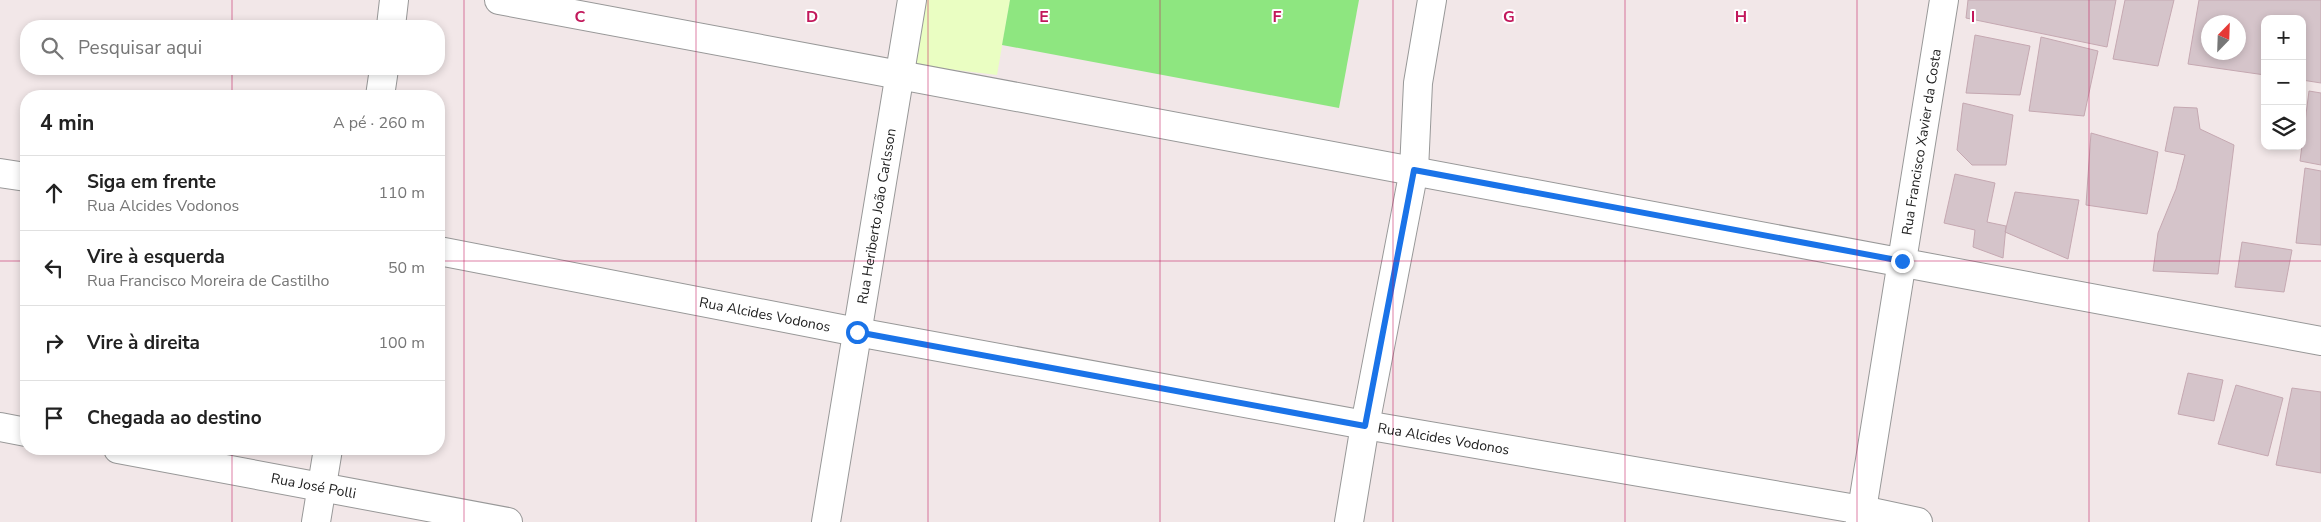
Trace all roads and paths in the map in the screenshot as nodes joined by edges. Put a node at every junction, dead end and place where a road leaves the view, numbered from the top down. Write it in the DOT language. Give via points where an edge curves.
graph roads {
  1 [pos="394,0"];
  2 [pos="499,0"];
  3 [pos="912,0"];
  4 [pos="1432,0"];
  5 [pos="1944,0"];
  6 [pos="392,20"];
  7 [pos="383,75"];
  8 [pos="899,75"];
  9 [pos="381,90"];
  10 [pos="1414,170"];
  11 [pos="0,173"];
  12 [pos="20,176"];
  13 [pos="445,252"];
  14 [pos="1902,261"];
  15 [pos="857,332"];
  16 [pos="2321,341"];
  17 [pos="1365,426"];
  18 [pos="0,427"];
  19 [pos="20,431"];
  20 [pos="150,455"];
  21 [pos="327,455"];
  22 [pos="322,487"];
  23 [pos="1861,516"];
  24 [pos="316,522"];
  25 [pos="508,522"];
  26 [pos="826,522"];
  27 [pos="1349,522"];
  28 [pos="1918,522"];
  1 -- 6 [label="street"];
  2 -- 8 [label="street"];
  3 -- 8 [label="street, Rua Heriberto João Carlsson"];
  4 -- 10 [label="street" via="1418,83"];
  5 -- 14 [label="street, Rua Francisco Xavier da Costa"];
  7 -- 9 [label="street"];
  8 -- 10 [label="street"];
  8 -- 15 [label="street, Rua Heriberto João Carlsson"];
  10 -- 14 [label="street"];
  10 -- 17 [label="street"];
  11 -- 12 [label="street"];
  13 -- 15 [label="street, Rua Alcides Vodonos"];
  14 -- 16 [label="street"];
  14 -- 23 [label="street, Rua Francisco Xavier da Costa"];
  15 -- 17 [label="street, Rua Alcides Vodonos"];
  15 -- 26 [label="street, Rua Heriberto João Carlsson"];
  17 -- 23 [label="street, Rua Alcides Vodonos"];
  17 -- 27 [label="street"];
  18 -- 19 [label="street"];
  20 -- 22 [label="street, Rua José Polli"];
  21 -- 22 [label="street"];
  22 -- 24 [label="street"];
  22 -- 25 [label="street, Rua José Polli"];
  23 -- 28 [label="street, Rua Alcides Vodonos"];
}
